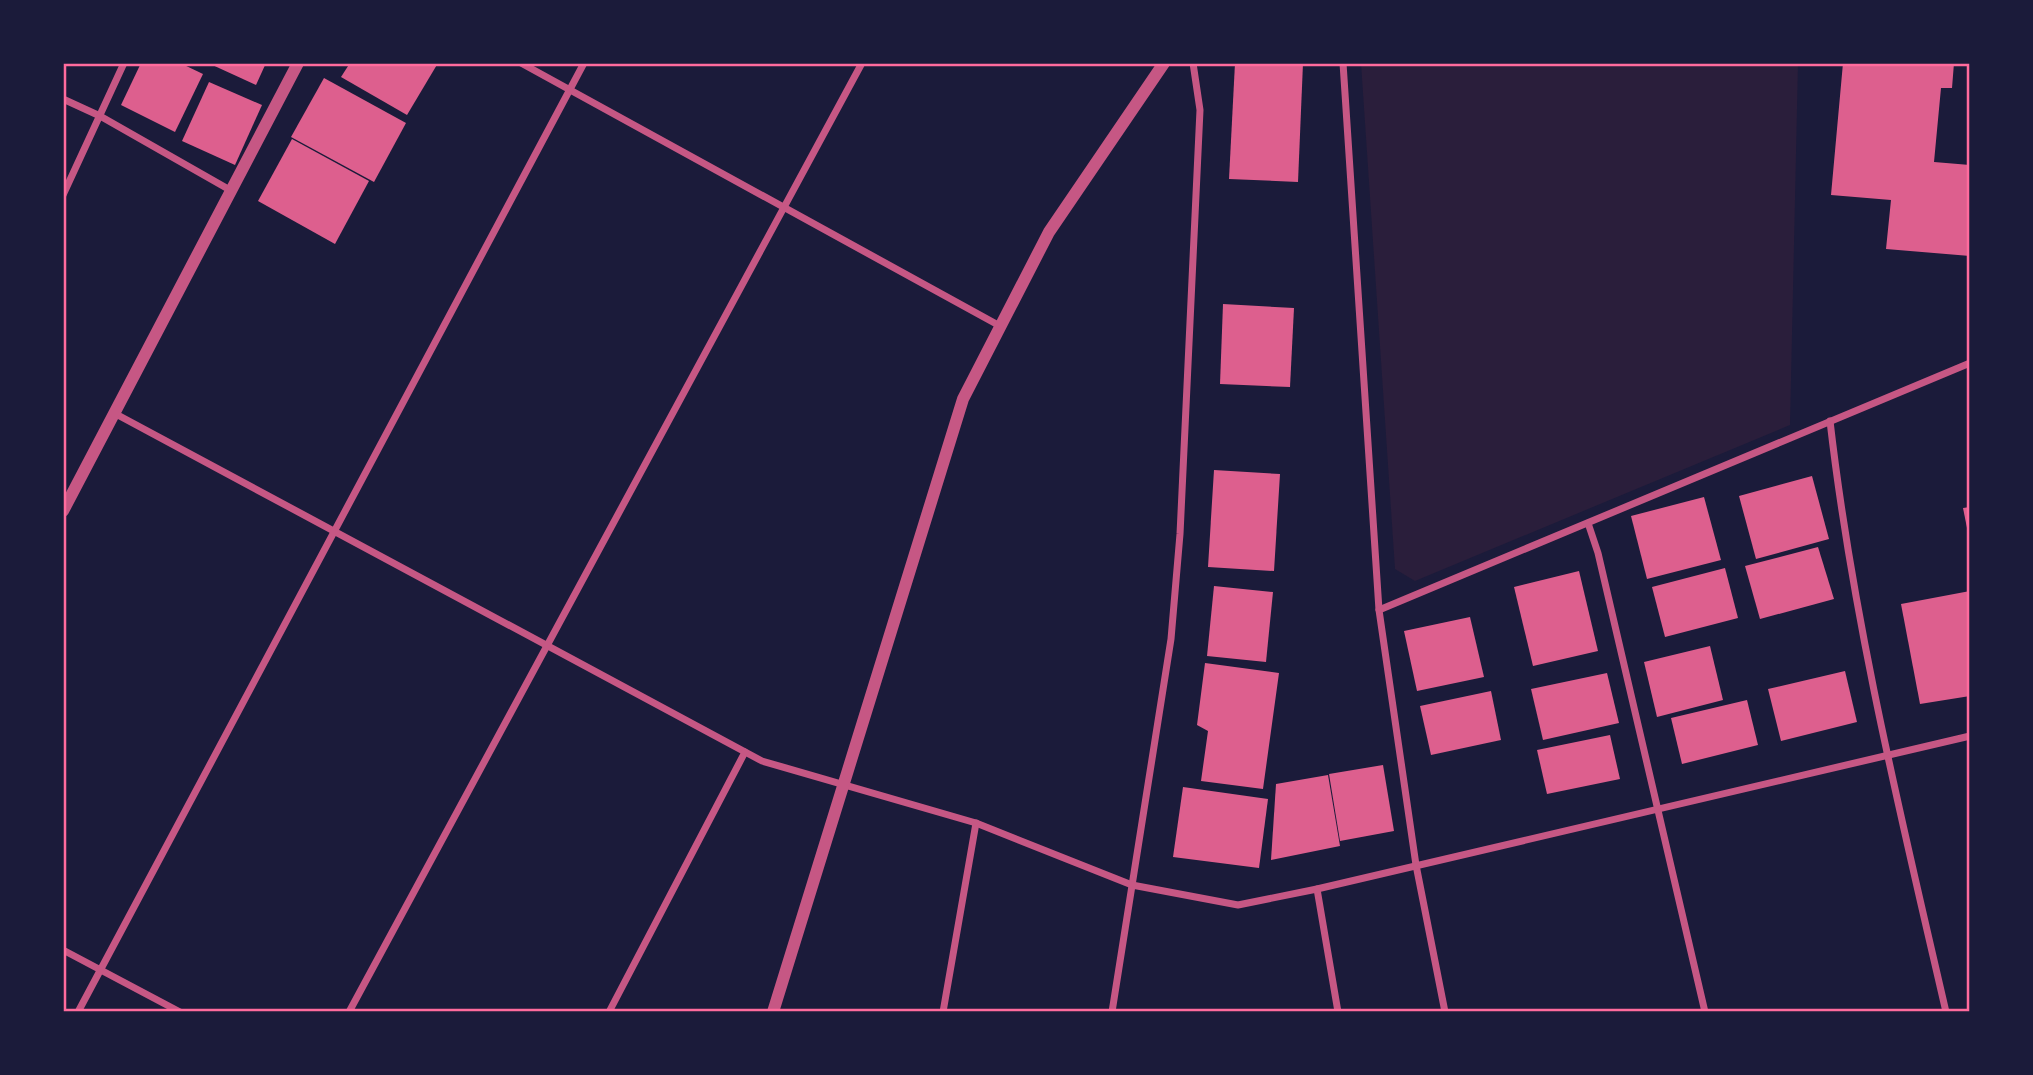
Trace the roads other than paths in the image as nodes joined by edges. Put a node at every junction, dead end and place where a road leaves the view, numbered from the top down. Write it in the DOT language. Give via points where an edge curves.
graph roads {
  1 [pos="124,63"];
  2 [pos="298,63"];
  3 [pos="521,63"];
  4 [pos="584,63"];
  5 [pos="862,63"];
  6 [pos="1164,63"];
  7 [pos="1193,63"];
  8 [pos="1343,63"];
  9 [pos="570,90"];
  10 [pos="63,99"];
  11 [pos="100,116"];
  12 [pos="230,190"];
  13 [pos="63,195"];
  14 [pos="784,208"];
  15 [pos="1000,326"];
  16 [pos="1970,363"];
  17 [pos="114,413"];
  18 [pos="1830,421"];
  19 [pos="63,511"];
  20 [pos="1587,523"];
  21 [pos="334,531"];
  22 [pos="1379,610"];
  23 [pos="547,645"];
  24 [pos="1970,736"];
  25 [pos="745,752"];
  26 [pos="1886,757"];
  27 [pos="843,787"];
  28 [pos="1657,810"];
  29 [pos="976,823"];
  30 [pos="1416,865"];
  31 [pos="1132,885"];
  32 [pos="1317,890"];
  33 [pos="63,950"];
  34 [pos="100,970"];
  35 [pos="78,1012"];
  36 [pos="180,1012"];
  37 [pos="349,1012"];
  38 [pos="609,1012"];
  39 [pos="773,1012"];
  40 [pos="943,1012"];
  41 [pos="1112,1012"];
  42 [pos="1338,1012"];
  43 [pos="1445,1012"];
  44 [pos="1704,1012"];
  45 [pos="1946,1012"];
  1 -- 11 [label="street"];
  2 -- 12 [label="street"];
  3 -- 9 [label="street"];
  4 -- 9 [label="street"];
  5 -- 14 [label="street"];
  6 -- 15 [label="street" via="1049,232"];
  7 -- 31 [label="street" via="1200,110 1180,534 1171,639"];
  8 -- 22 [label="street"];
  9 -- 14 [label="street"];
  9 -- 21 [label="street"];
  10 -- 11 [label="street"];
  11 -- 12 [label="street"];
  11 -- 13 [label="street"];
  12 -- 17 [label="street"];
  14 -- 15 [label="street"];
  14 -- 23 [label="street"];
  15 -- 27 [label="street" via="963,399"];
  16 -- 18 [label="street"];
  17 -- 19 [label="street"];
  17 -- 21 [label="street"];
  18 -- 20 [label="street"];
  18 -- 26 [label="street"];
  20 -- 22 [label="street"];
  20 -- 28 [label="street" via="1598,553"];
  21 -- 23 [label="street"];
  21 -- 34 [label="street"];
  22 -- 30 [label="street"];
  23 -- 25 [label="street"];
  23 -- 37 [label="street"];
  24 -- 26 [label="street"];
  25 -- 27 [label="street"];
  25 -- 38 [label="street"];
  26 -- 28 [label="street"];
  26 -- 45 [label="street"];
  27 -- 29 [label="street"];
  27 -- 39 [label="street"];
  28 -- 30 [label="street"];
  28 -- 44 [label="street"];
  29 -- 31 [label="street"];
  29 -- 40 [label="street"];
  30 -- 32 [label="street"];
  30 -- 43 [label="street"];
  31 -- 32 [label="street" via="1238,905"];
  31 -- 41 [label="street"];
  32 -- 42 [label="street"];
  33 -- 34 [label="street"];
  34 -- 35 [label="street"];
  34 -- 36 [label="street"];
}
